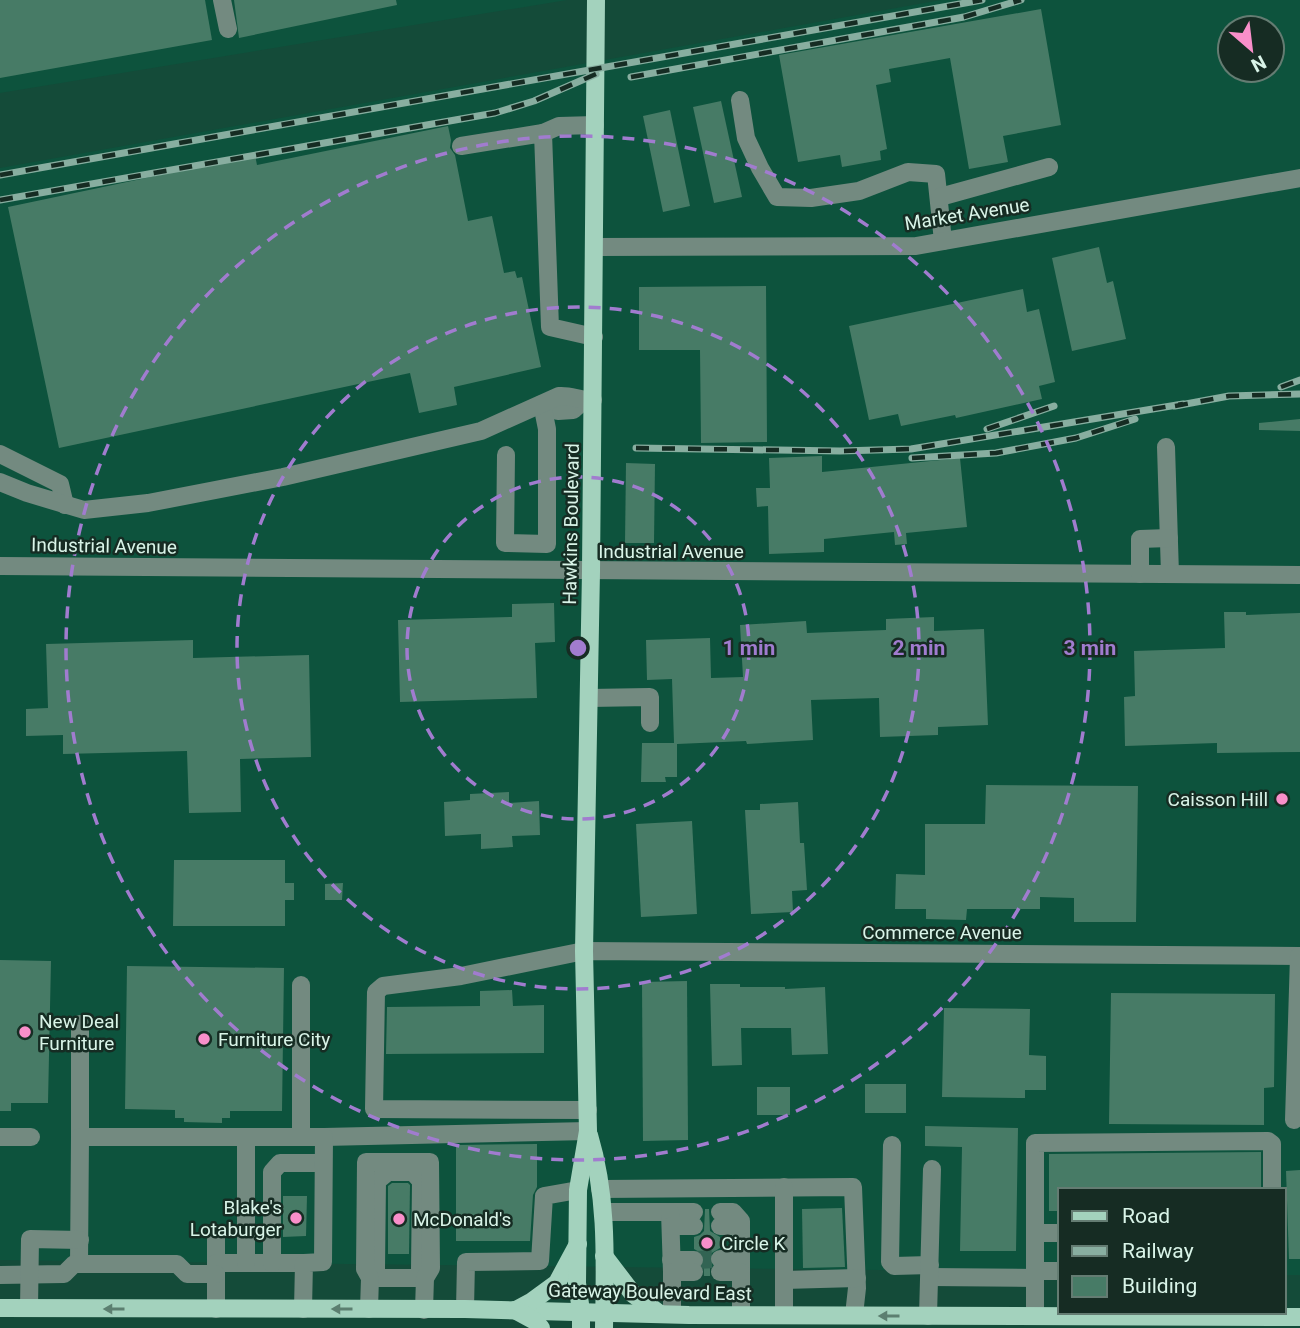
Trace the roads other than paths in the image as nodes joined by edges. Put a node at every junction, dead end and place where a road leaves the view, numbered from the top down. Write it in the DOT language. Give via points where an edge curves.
graph roads {
  1 [pos="222,0"];
  2 [pos="596,0"];
  3 [pos="228,29"];
  4 [pos="740,100"];
  5 [pos="595,125"];
  6 [pos="543,133"];
  7 [pos="461,146"];
  8 [pos="1049,167"];
  9 [pos="1300,178"];
  10 [pos="940,197"];
  11 [pos="943,241"];
  12 [pos="594,247"];
  13 [pos="594,337"];
  14 [pos="588,400"];
  15 [pos="545,403"];
  16 [pos="1166,447"];
  17 [pos="0,453"];
  18 [pos="506,455"];
  19 [pos="0,482"];
  20 [pos="65,505"];
  21 [pos="1169,538"];
  22 [pos="0,566"];
  23 [pos="591,571"];
  24 [pos="1140,574"];
  25 [pos="1170,575"];
  26 [pos="1300,575"];
  27 [pos="589,698"];
  28 [pos="650,723"];
  29 [pos="584,951"];
  30 [pos="1300,956"];
  31 [pos="302,985"];
  32 [pos="80,1024"];
  33 [pos="588,1110"];
  34 [pos="1294,1120"];
  35 [pos="588,1132"];
  36 [pos="31,1136"];
  37 [pos="366,1136"];
  38 [pos="0,1137"];
  39 [pos="80,1137"];
  40 [pos="246,1137"];
  41 [pos="301,1137"];
  42 [pos="324,1137"];
  43 [pos="892,1145"];
  44 [pos="366,1162"];
  45 [pos="323,1163"];
  46 [pos="932,1169"];
  47 [pos="784,1187"];
  48 [pos="1272,1188"];
  49 [pos="600,1189"];
  50 [pos="578,1190"];
  51 [pos="603,1212"];
  52 [pos="671,1219"];
  53 [pos="694,1219"];
  54 [pos="720,1219"];
  55 [pos="1035,1233"];
  56 [pos="1058,1233"];
  57 [pos="216,1237"];
  58 [pos="80,1240"];
  59 [pos="578,1243"];
  60 [pos="604,1256"];
  61 [pos="246,1263"];
  62 [pos="272,1263"];
  63 [pos="304,1263"];
  64 [pos="79,1264"];
  65 [pos="671,1266"];
  66 [pos="694,1266"];
  67 [pos="720,1266"];
  68 [pos="741,1266"];
  69 [pos="216,1268"];
  70 [pos="930,1271"];
  71 [pos="1058,1271"];
  72 [pos="29,1274"];
  73 [pos="0,1275"];
  74 [pos="1035,1275"];
  75 [pos="370,1278"];
  76 [pos="425,1278"];
  77 [pos="857,1278"];
  78 [pos="784,1280"];
  79 [pos="0,1308"];
  80 [pos="29,1308"];
  81 [pos="216,1309"];
  82 [pos="303,1309"];
  83 [pos="369,1309"];
  84 [pos="465,1309"];
  85 [pos="424,1310"];
  86 [pos="515,1310"];
  87 [pos="674,1314"];
  88 [pos="741,1315"];
  89 [pos="784,1315"];
  90 [pos="855,1315"];
  91 [pos="1162,1315"];
  92 [pos="1272,1315"];
  93 [pos="928,1316"];
  94 [pos="1035,1316"];
  95 [pos="1300,1317"];
  96 [pos="581,1320"];
  97 [pos="604,1320"];
  98 [pos="541,1328"];
  99 [pos="647,1328"];
  1 -- 3 [label="street"];
  2 -- 5 [label="main road, Hawkins Boulevard"];
  4 -- 10 [label="street" via="746,138 777,197 859,191 908,172 936,174"];
  5 -- 6 [label="street" via="559,126"];
  5 -- 12 [label="main road, Hawkins Boulevard"];
  6 -- 7 [label="street"];
  6 -- 13 [label="street" via="550,327"];
  8 -- 10 [label="street"];
  9 -- 11 [label="street, Market Avenue"];
  10 -- 11 [label="street"];
  11 -- 12 [label="street, Market Avenue" via="916,246"];
  12 -- 13 [label="main road, Hawkins Boulevard"];
  13 -- 14 [label="main road, Hawkins Boulevard"];
  14 -- 15 [label="street" via="571,395"];
  14 -- 23 [label="main road, Hawkins Boulevard"];
  15 -- 18 [label="street" via="547,544 505,543"];
  15 -- 20 [label="street" via="481,430 283,477 149,503 84,510"];
  16 -- 21 [label="street"];
  17 -- 20 [label="street" via="60,484"];
  19 -- 20 [label="street"];
  21 -- 24 [label="street" via="1140,539"];
  21 -- 25 [label="street"];
  22 -- 23 [label="street, Industrial Avenue"];
  23 -- 24 [label="street, Industrial Avenue"];
  23 -- 27 [label="main road, Hawkins Boulevard"];
  24 -- 25 [label="street, Industrial Avenue"];
  25 -- 26 [label="street, Industrial Avenue"];
  27 -- 28 [label="street" via="650,697"];
  27 -- 29 [label="main road, Hawkins Boulevard"];
  29 -- 30 [label="street, Commerce Avenue"];
  29 -- 33 [label="main road, Hawkins Boulevard"];
  29 -- 33 [label="street, Commerce Avenue" via="461,976 383,986 376,992 374,1109"];
  30 -- 34 [label="street"];
  31 -- 41 [label="street"];
  32 -- 39 [label="street"];
  33 -- 35 [label="main road, Hawkins Boulevard"];
  35 -- 37 [label="street"];
  35 -- 49 [label="main road, Hawkins Boulevard"];
  35 -- 50 [label="main road, Hawkins Boulevard"];
  36 -- 38 [label="street"];
  37 -- 42 [label="street"];
  37 -- 44 [label="street"];
  39 -- 40 [label="street"];
  39 -- 58 [label="street"];
  40 -- 41 [label="street"];
  40 -- 61 [label="street"];
  41 -- 42 [label="street"];
  42 -- 45 [label="street"];
  43 -- 70 [label="street" via="890,1262"];
  44 -- 75 [label="street" via="365,1269"];
  44 -- 76 [label="street" via="430,1162 431,1268"];
  45 -- 62 [label="street" via="280,1163 272,1172"];
  45 -- 63 [label="street" via="323,1262"];
  46 -- 70 [label="street"];
  47 -- 49 [label="street"];
  47 -- 77 [label="street" via="855,1189"];
  47 -- 78 [label="street"];
  48 -- 55 [label="street" via="1272,1144 1268,1141 1039,1142 1034,1146"];
  49 -- 51 [label="main road, Hawkins Boulevard"];
  50 -- 59 [label="main road, Hawkins Boulevard"];
  50 -- 84 [label="street" via="544,1196 540,1261 466,1262"];
  51 -- 52 [label="street"];
  51 -- 60 [label="main road, Hawkins Boulevard"];
  52 -- 53 [label="street"];
  52 -- 65 [label="street"];
  54 -- 68 [label="street" via="733,1212 741,1221"];
  55 -- 56 [label="street"];
  55 -- 74 [label="street"];
  57 -- 69 [label="street"];
  58 -- 64 [label="street"];
  58 -- 72 [label="street" via="30,1239"];
  59 -- 86 [label="main road" via="557,1283"];
  59 -- 96 [label="main road, Hawkins Boulevard"];
  60 -- 87 [label="main road" via="633,1294"];
  60 -- 97 [label="main road, Hawkins Boulevard"];
  61 -- 62 [label="street"];
  61 -- 69 [label="street"];
  62 -- 63 [label="street"];
  63 -- 82 [label="street"];
  64 -- 69 [label="street" via="177,1264 187,1274"];
  64 -- 72 [label="street" via="64,1274"];
  65 -- 66 [label="street"];
  65 -- 87 [label="street"];
  67 -- 68 [label="street"];
  68 -- 88 [label="street"];
  69 -- 81 [label="street"];
  70 -- 74 [label="street"];
  70 -- 93 [label="street"];
  71 -- 74 [label="street"];
  72 -- 73 [label="street"];
  72 -- 80 [label="street"];
  74 -- 94 [label="street"];
  75 -- 76 [label="street"];
  75 -- 76 [label="street" via="376,1269 377,1181 388,1172 413,1172 421,1181 420,1269"];
  75 -- 83 [label="street"];
  76 -- 85 [label="street"];
  77 -- 78 [label="street"];
  77 -- 90 [label="street"];
  78 -- 89 [label="street"];
  79 -- 80 [label="main road, Gateway Boulevard East"];
  81 -- 80 [label="main road, Gateway Boulevard East, one-way"];
  81 -- 82 [label="main road, Gateway Boulevard East"];
  83 -- 82 [label="main road, Gateway Boulevard East, one-way"];
  83 -- 85 [label="main road, Gateway Boulevard East"];
  84 -- 85 [label="main road, Gateway Boulevard East"];
  84 -- 86 [label="main road, Gateway Boulevard East"];
  86 -- 96 [label="main road, Gateway Boulevard East"];
  86 -- 98 [label="main road"];
  87 -- 88 [label="main road, Gateway Boulevard East"];
  87 -- 97 [label="main road, Gateway Boulevard East"];
  87 -- 99 [label="main road"];
  88 -- 89 [label="main road, Gateway Boulevard East"];
  89 -- 90 [label="main road, Gateway Boulevard East"];
  93 -- 90 [label="main road, Gateway Boulevard East, one-way"];
  91 -- 92 [label="main road, Gateway Boulevard East"];
  91 -- 94 [label="main road, Gateway Boulevard East"];
  92 -- 95 [label="main road, Gateway Boulevard East"];
  93 -- 94 [label="main road, Gateway Boulevard East"];
  96 -- 97 [label="main road, Gateway Boulevard East"];
}
